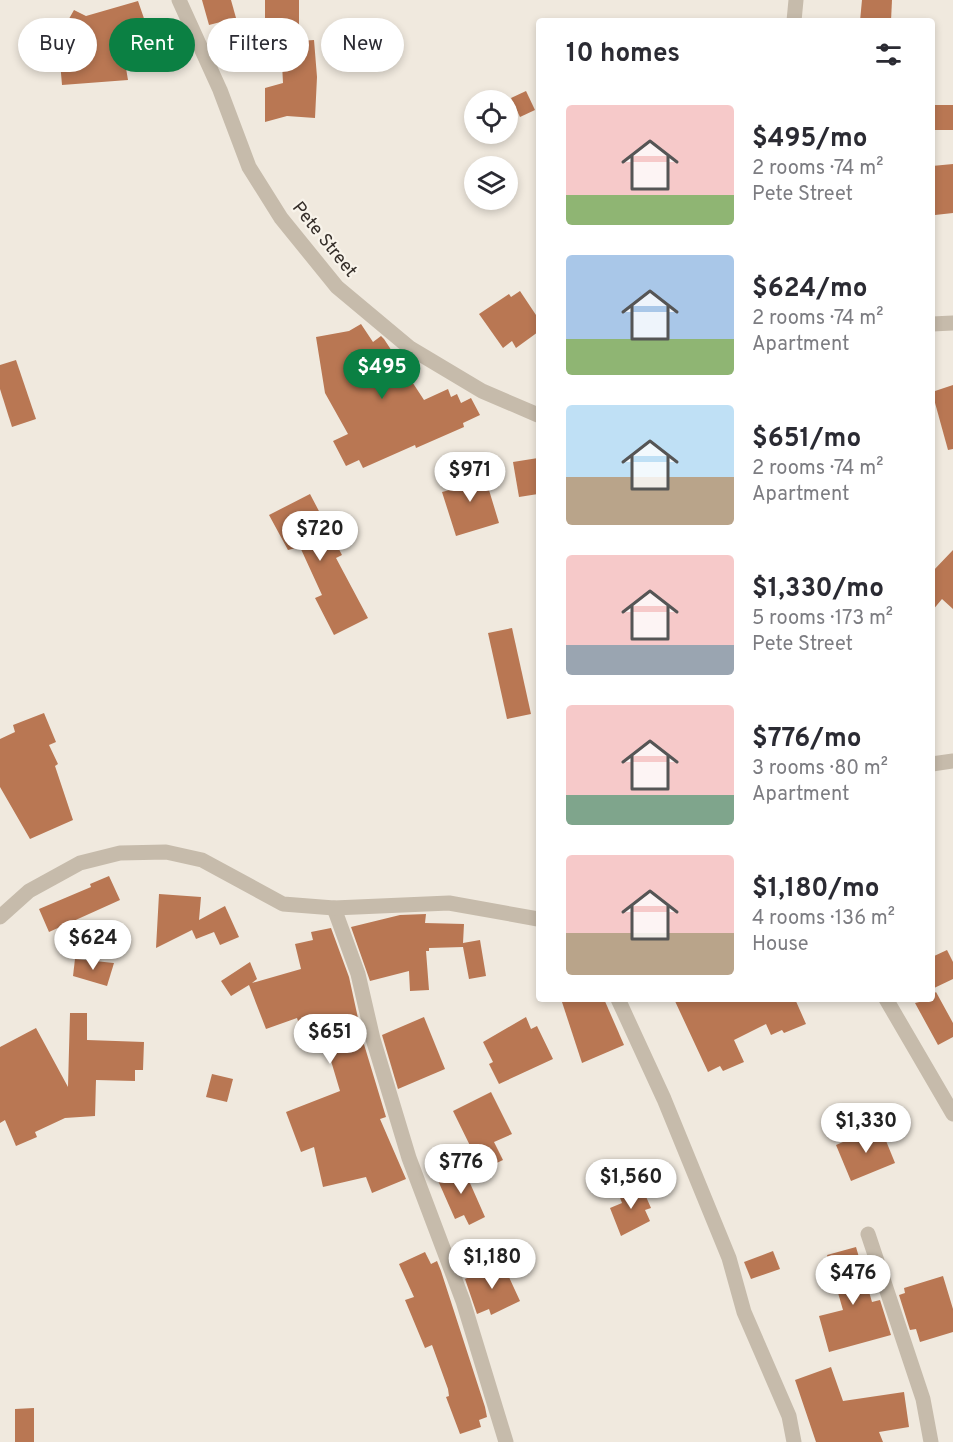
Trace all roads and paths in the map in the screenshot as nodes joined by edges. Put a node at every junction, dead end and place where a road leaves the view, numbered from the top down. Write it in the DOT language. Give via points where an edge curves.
graph roads {
  1 [pos="179,0"];
  2 [pos="796,0"];
  3 [pos="794,18"];
  4 [pos="935,324"];
  5 [pos="953,324"];
  6 [pos="536,414"];
  7 [pos="953,761"];
  8 [pos="935,764"];
  9 [pos="334,908"];
  10 [pos="0,917"];
  11 [pos="536,919"];
  12 [pos="619,1002"];
  13 [pos="888,1002"];
  14 [pos="953,1114"];
  15 [pos="868,1234"];
  16 [pos="506,1442"];
  17 [pos="794,1442"];
  18 [pos="930,1442"];
  1 -- 6 [label="street, Pete Street" via="220,90 249,167 281,218 337,287 410,348 482,391"];
  2 -- 3 [label="street"];
  4 -- 5 [label="street"];
  7 -- 8 [label="street"];
  9 -- 10 [label="street" via="284,904 202,860 166,852 120,853 80,863 29,891"];
  9 -- 11 [label="street" via="449,903"];
  9 -- 16 [label="street" via="358,974 373,1040 409,1158 463,1301"];
  12 -- 17 [label="street" via="729,1258 744,1312 789,1416"];
  13 -- 14 [label="street"];
  15 -- 18 [label="street" via="923,1399"];
}
